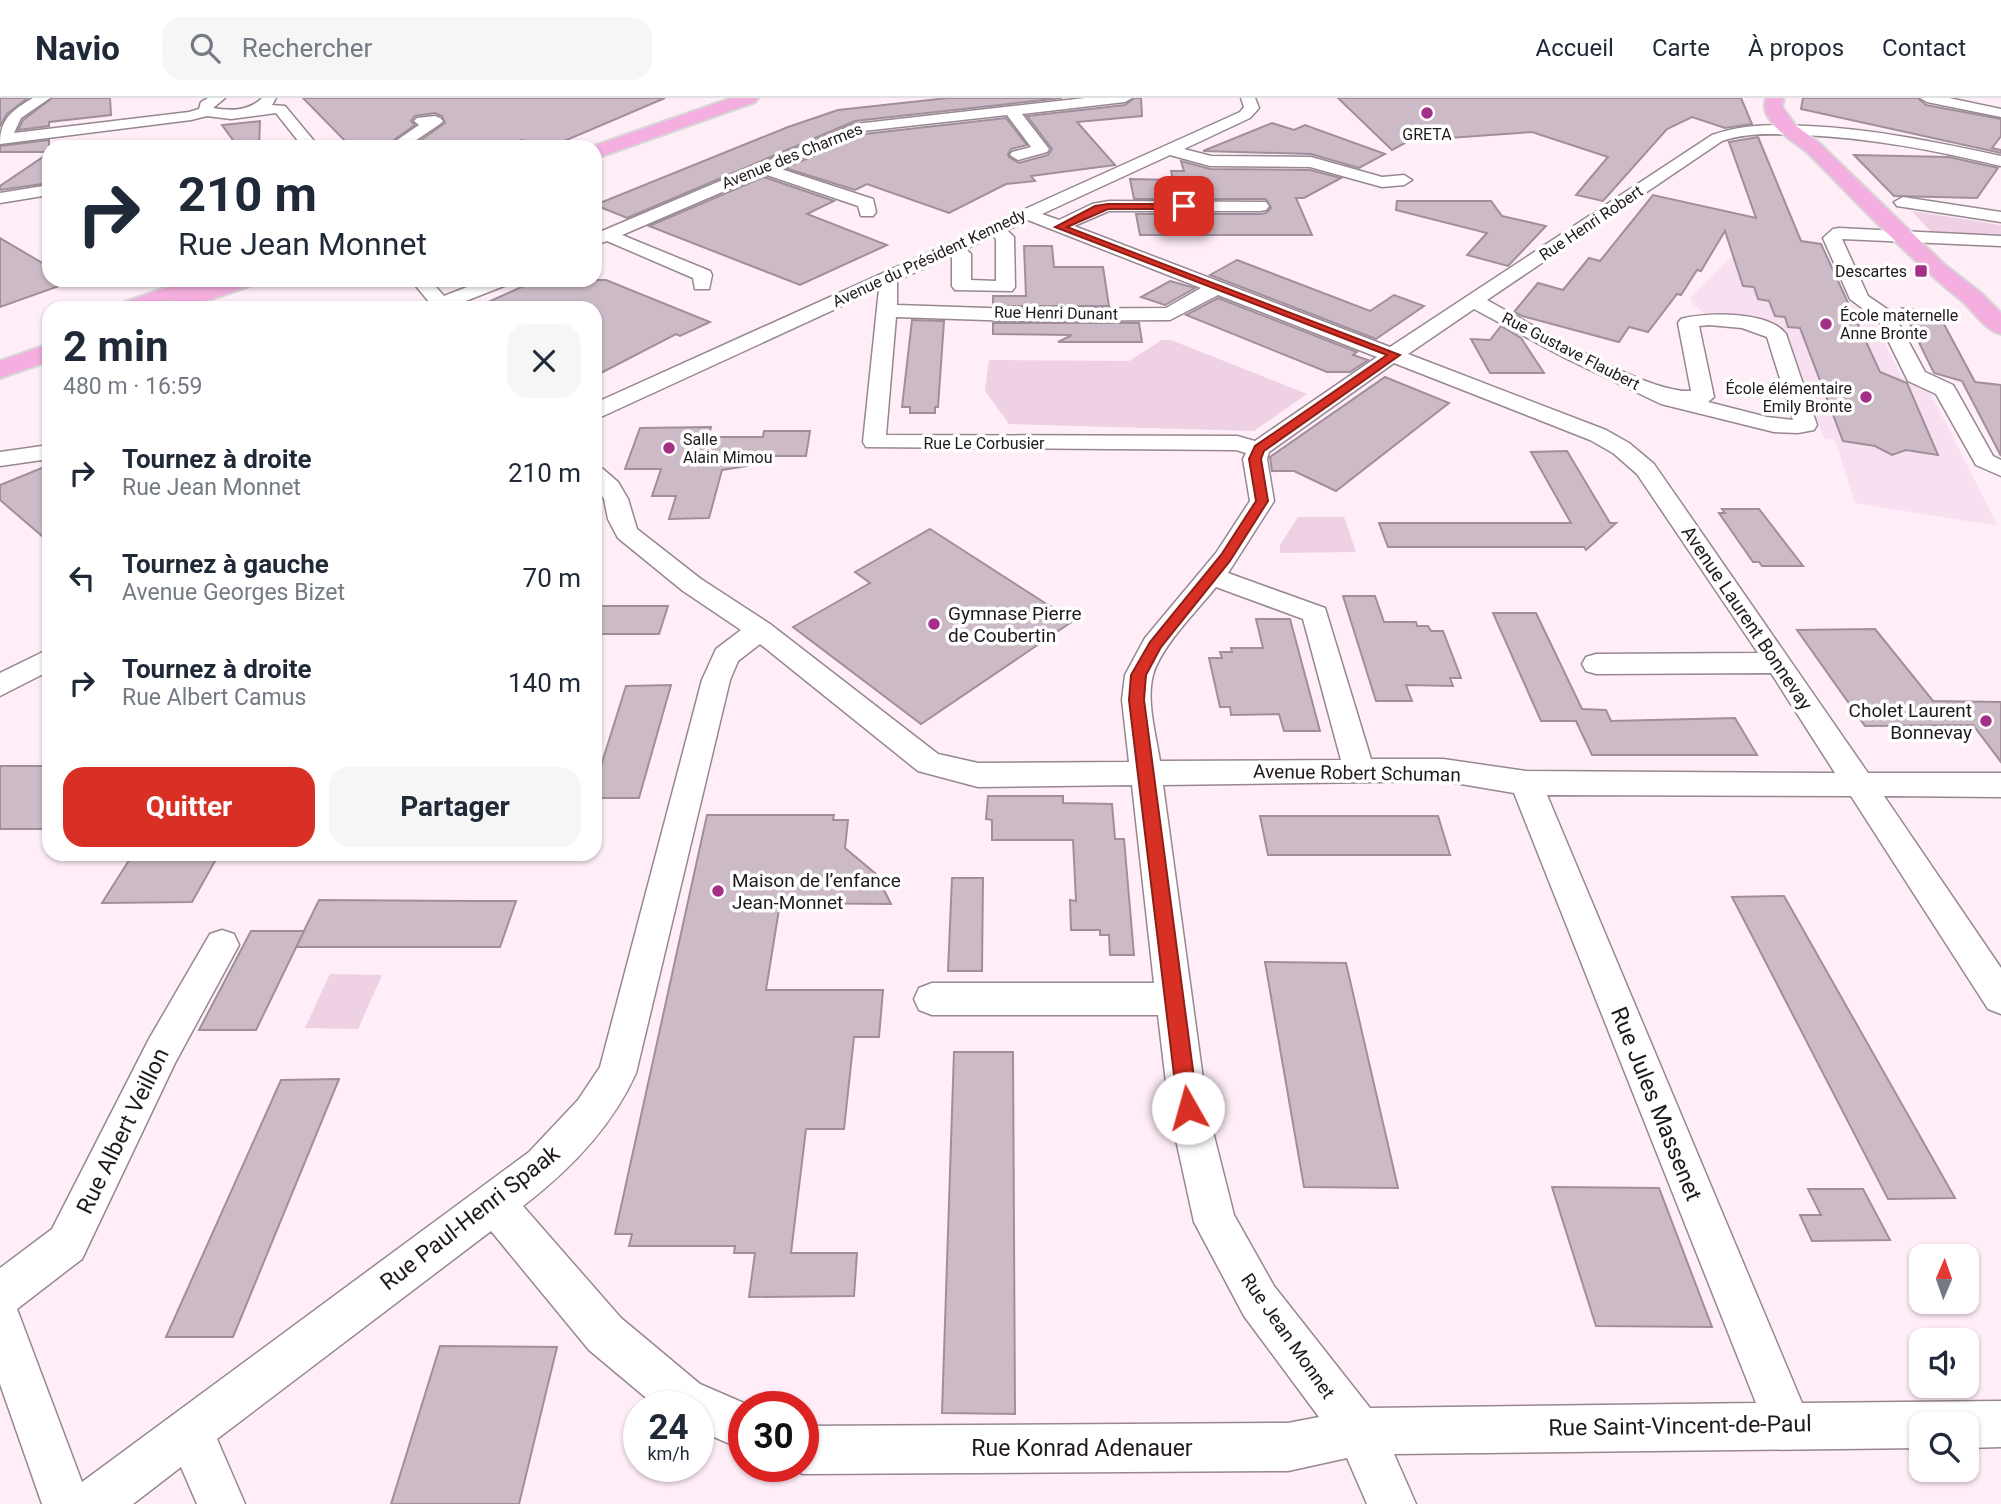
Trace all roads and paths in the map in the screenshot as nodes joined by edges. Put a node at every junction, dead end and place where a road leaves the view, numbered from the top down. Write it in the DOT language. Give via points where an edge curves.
graph roads {
  1 [pos="43,98"];
  2 [pos="219,98"];
  3 [pos="701,98"];
  4 [pos="729,98"];
  5 [pos="749,98"];
  6 [pos="1125,98"];
  7 [pos="1248,98"];
  8 [pos="1777,98"];
  9 [pos="1927,98"];
  10 [pos="263,103"];
  11 [pos="1011,110"];
  12 [pos="206,111"];
  13 [pos="2001,114"];
  14 [pos="422,121"];
  15 [pos="102,127"];
  16 [pos="657,129"];
  17 [pos="1800,135"];
  18 [pos="1,139"];
  19 [pos="96,140"];
  20 [pos="305,140"];
  21 [pos="406,140"];
  22 [pos="592,140"];
  23 [pos="602,149"];
  24 [pos="1170,150"];
  25 [pos="1018,155"];
  26 [pos="2001,161"];
  27 [pos="762,168"];
  28 [pos="1404,180"];
  29 [pos="42,191"];
  30 [pos="0,198"];
  31 [pos="1903,202"];
  32 [pos="1260,206"];
  33 [pos="867,212"];
  34 [pos="1027,214"];
  35 [pos="2001,217"];
  36 [pos="1059,227"];
  37 [pos="994,229"];
  38 [pos="1905,237"];
  39 [pos="602,238"];
  40 [pos="602,238"];
  41 [pos="2001,241"];
  42 [pos="954,248"];
  43 [pos="1937,270"];
  44 [pos="884,280"];
  45 [pos="702,285"];
  46 [pos="190,287"];
  47 [pos="225,287"];
  48 [pos="426,287"];
  49 [pos="486,287"];
  50 [pos="1217,287"];
  51 [pos="150,301"];
  52 [pos="187,301"];
  53 [pos="438,301"];
  54 [pos="454,301"];
  55 [pos="1474,301"];
  56 [pos="887,311"];
  57 [pos="2001,327"];
  58 [pos="42,340"];
  59 [pos="2001,349"];
  60 [pos="0,355"];
  61 [pos="42,355"];
  62 [pos="1395,355"];
  63 [pos="0,370"];
  64 [pos="1669,399"];
  65 [pos="602,408"];
  66 [pos="1259,449"];
  67 [pos="42,453"];
  68 [pos="0,459"];
  69 [pos="2001,469"];
  70 [pos="602,479"];
  71 [pos="1212,576"];
  72 [pos="760,630"];
  73 [pos="42,663"];
  74 [pos="1779,663"];
  75 [pos="1596,664"];
  76 [pos="0,686"];
  77 [pos="1359,770"];
  78 [pos="1147,773"];
  79 [pos="1526,783"];
  80 [pos="2001,785"];
  81 [pos="1860,786"];
  82 [pos="222,945"];
  83 [pos="2001,998"];
  84 [pos="932,999"];
  85 [pos="1175,999"];
  86 [pos="494,1203"];
  87 [pos="0,1296"];
  88 [pos="0,1321"];
  89 [pos="728,1420"];
  90 [pos="2001,1424"];
  91 [pos="1787,1425"];
  92 [pos="190,1432"];
  93 [pos="1359,1432"];
  94 [pos="819,1450"];
  95 [pos="66,1504"];
  96 [pos="93,1504"];
  97 [pos="221,1504"];
  98 [pos="1392,1504"];
  1 -- 18 [label="street" via="15,115"];
  2 -- 12 [label="street" via="206,105"];
  3 -- 22 [label="main road"];
  4 -- 16 [label="main road"];
  5 -- 16 [label="main road"];
  6 -- 11 [label="street, Avenue des Charmes"];
  7 -- 24 [label="street, Avenue du Président Kennedy" via="1252,108 1245,115"];
  8 -- 17 [label="main road" via="1773,107 1777,117"];
  9 -- 13 [label="street"];
  10 -- 12 [label="street" via="228,114"];
  10 -- 20 [label="street" via="279,109"];
  11 -- 25 [label="street" via="1041,149"];
  11 -- 27 [label="street, Avenue des Charmes" via="860,127"];
  12 -- 15 [label="street"];
  14 -- 21 [label="street" via="435,121"];
  15 -- 18 [label="street"];
  15 -- 19 [label="street"];
  16 -- 23 [label="main road"];
  17 -- 26 [label="street, Rue Henri Robert" via="1884,136"];
  17 -- 38 [label="main road"];
  17 -- 55 [label="street, Rue Henri Robert" via="1740,130 1717,138"];
  24 -- 28 [label="street" via="1210,161 1311,163 1382,182"];
  24 -- 34 [label="street, Avenue du Président Kennedy"];
  27 -- 33 [label="street" via="867,203"];
  27 -- 39 [label="street, Avenue des Charmes"];
  29 -- 30 [label="street"];
  31 -- 35 [label="street"];
  32 -- 36 [label="street" via="1108,206"];
  34 -- 36 [label="street, Avenue Laurent Bonnevay"];
  34 -- 37 [label="street, Avenue du Président Kennedy"];
  36 -- 50 [label="street, Avenue Laurent Bonnevay"];
  37 -- 42 [label="street, Avenue du Président Kennedy"];
  37 -- 42 [label="street" via="1005,237 1005,286 962,286 962,254"];
  38 -- 41 [label="street"];
  38 -- 43 [label="main road"];
  38 -- 69 [label="street" via="1839,233 1832,238 1860,299 1886,317 1916,376 1945,390 1984,460"];
  40 -- 45 [label="street" via="704,275"];
  42 -- 44 [label="street, Avenue du Président Kennedy"];
  43 -- 57 [label="main road"];
  43 -- 59 [label="main road" via="1954,297"];
  44 -- 56 [label="street, Rue Le Corbusier" via="889,284"];
  44 -- 65 [label="street, Avenue du Président Kennedy"];
  46 -- 51 [label="main road"];
  47 -- 52 [label="main road"];
  48 -- 53 [label="street"];
  49 -- 54 [label="street"];
  50 -- 56 [label="street, Rue Henri Dunant" via="1170,314"];
  50 -- 62 [label="street, Avenue Laurent Bonnevay"];
  55 -- 62 [label="street, Rue Henri Robert"];
  55 -- 64 [label="street, Rue Gustave Flaubert" via="1600,369"];
  56 -- 66 [label="street, Rue Le Corbusier" via="874,442 1237,443"];
  58 -- 60 [label="main road"];
  61 -- 63 [label="main road"];
  62 -- 66 [label="street"];
  62 -- 74 [label="street, Avenue Laurent Bonnevay" via="1598,435 1620,448 1646,469"];
  64 -- 64 [label="street, Rue Gustave Flaubert" via="1790,428 1806,425 1776,334 1758,325 1699,319 1688,323 1703,397"];
  66 -- 71 [label="street, Rue Jean Monnet" via="1255,459 1262,501"];
  67 -- 68 [label="street"];
  70 -- 72 [label="street, Avenue Robert Schuman" via="616,499 627,533 692,585"];
  71 -- 77 [label="street" via="1315,614"];
  71 -- 78 [label="street, Rue Jean Monnet" via="1155,645 1139,675 1137,700"];
  72 -- 78 [label="street, Avenue Robert Schuman" via="929,763 978,775"];
  72 -- 86 [label="street, Rue Paul-Henri Spaak" via="726,656 716,680 617,1073 592,1113 543,1166"];
  73 -- 76 [label="street"];
  74 -- 75 [label="street"];
  74 -- 81 [label="street, Avenue Laurent Bonnevay"];
  77 -- 78 [label="street, Avenue Robert Schuman"];
  77 -- 79 [label="street, Avenue Robert Schuman" via="1443,770"];
  78 -- 85 [label="street, Rue Jean Monnet"];
  79 -- 81 [label="street, Avenue Robert Schuman"];
  79 -- 91 [label="street, Rue Jules Massenet"];
  80 -- 81 [label="street, Avenue Robert Schuman"];
  81 -- 83 [label="street, Avenue Laurent Bonnevay"];
  82 -- 87 [label="street, Rue Albert Veillon" via="162,1051 67,1244"];
  84 -- 85 [label="street"];
  85 -- 93 [label="street, Rue Jean Monnet" via="1188,1108 1215,1222 1259,1301"];
  86 -- 89 [label="street" via="605,1334 684,1400"];
  86 -- 92 [label="street, Rue Paul-Henri Spaak"];
  88 -- 95 [label="street"];
  90 -- 91 [label="street, Rue Saint-Vincent-de-Paul"];
  91 -- 93 [label="street, Rue Saint-Vincent-de-Paul"];
  92 -- 96 [label="street, Rue Paul-Henri Spaak"];
  92 -- 97 [label="street"];
  93 -- 94 [label="street, Rue Konrad Adenauer" via="1288,1447"];
  93 -- 98 [label="street, Rue Jean Monnet"];
}
